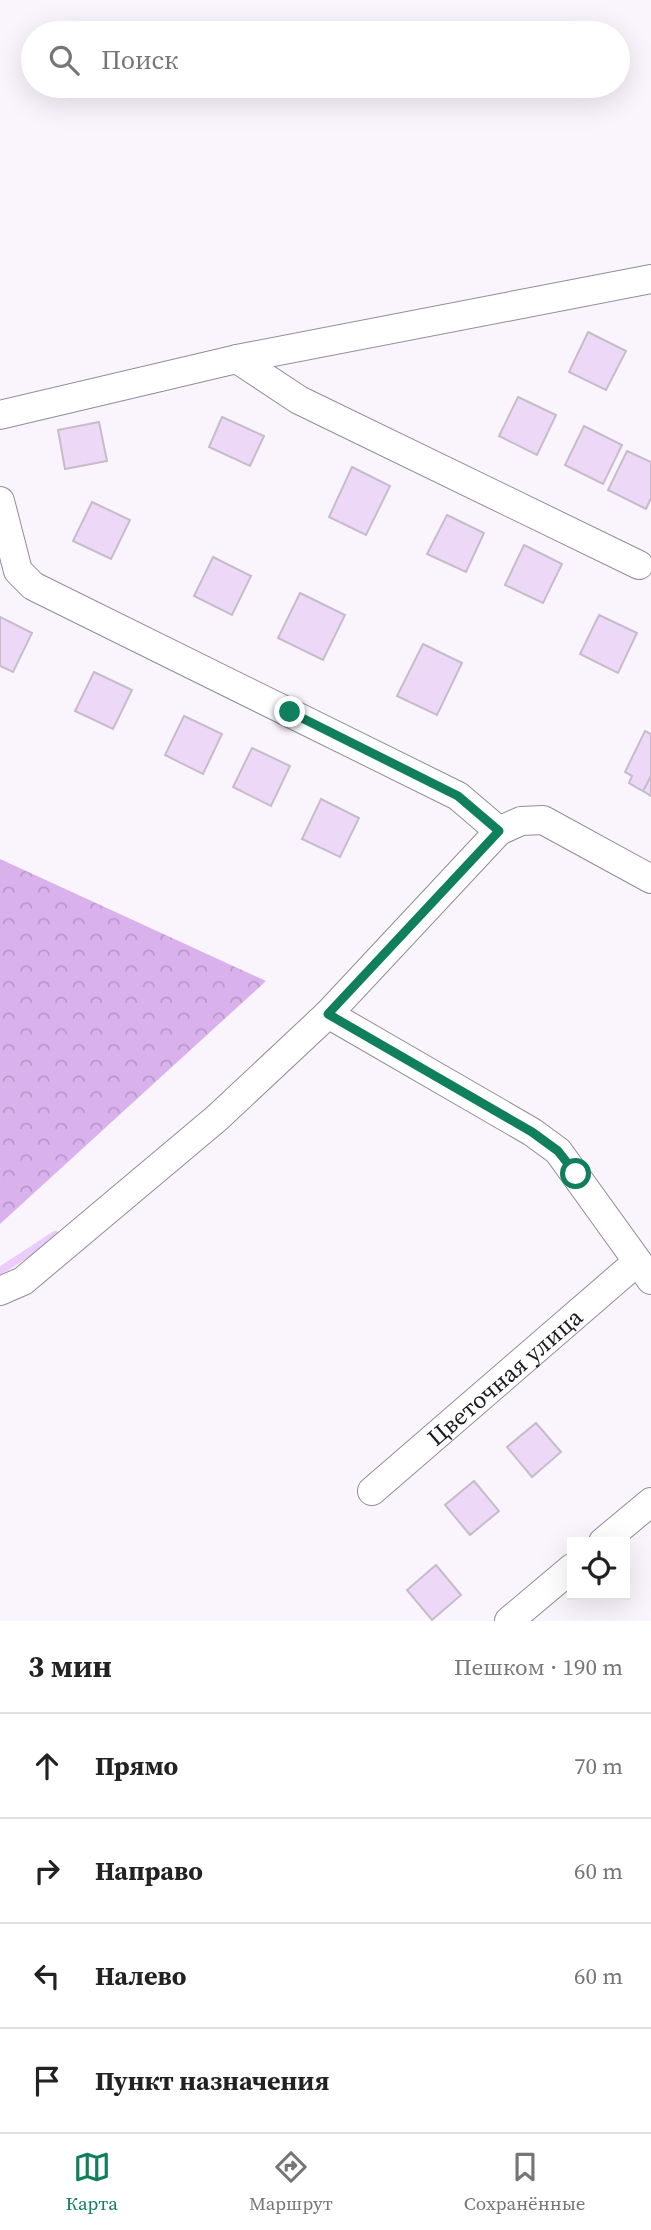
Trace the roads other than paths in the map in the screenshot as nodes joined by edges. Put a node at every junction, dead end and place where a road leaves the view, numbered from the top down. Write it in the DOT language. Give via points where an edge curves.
graph roads {
  1 [pos="651,279"];
  2 [pos="237,359"];
  3 [pos="0,415"];
  4 [pos="0,501"];
  5 [pos="639,565"];
  6 [pos="499,831"];
  7 [pos="651,879"];
  8 [pos="328,1014"];
  9 [pos="644,1271"];
  10 [pos="0,1291"];
  11 [pos="372,1491"];
  12 [pos="651,1502"];
  13 [pos="609,1537"];
  14 [pos="567,1572"];
  15 [pos="509,1621"];
  1 -- 2 [label="street"];
  2 -- 3 [label="street"];
  2 -- 5 [label="street" via="299,400"];
  4 -- 6 [label="street" via="18,571 33,586 458,796"];
  6 -- 7 [label="street" via="521,821 543,821"];
  6 -- 8 [label="street"];
  8 -- 9 [label="street" via="558,1151"];
  8 -- 10 [label="street" via="217,1118 23,1281"];
  9 -- 11 [label="street, Цветочная улица"];
  12 -- 13 [label="street"];
  14 -- 15 [label="street"];
}
